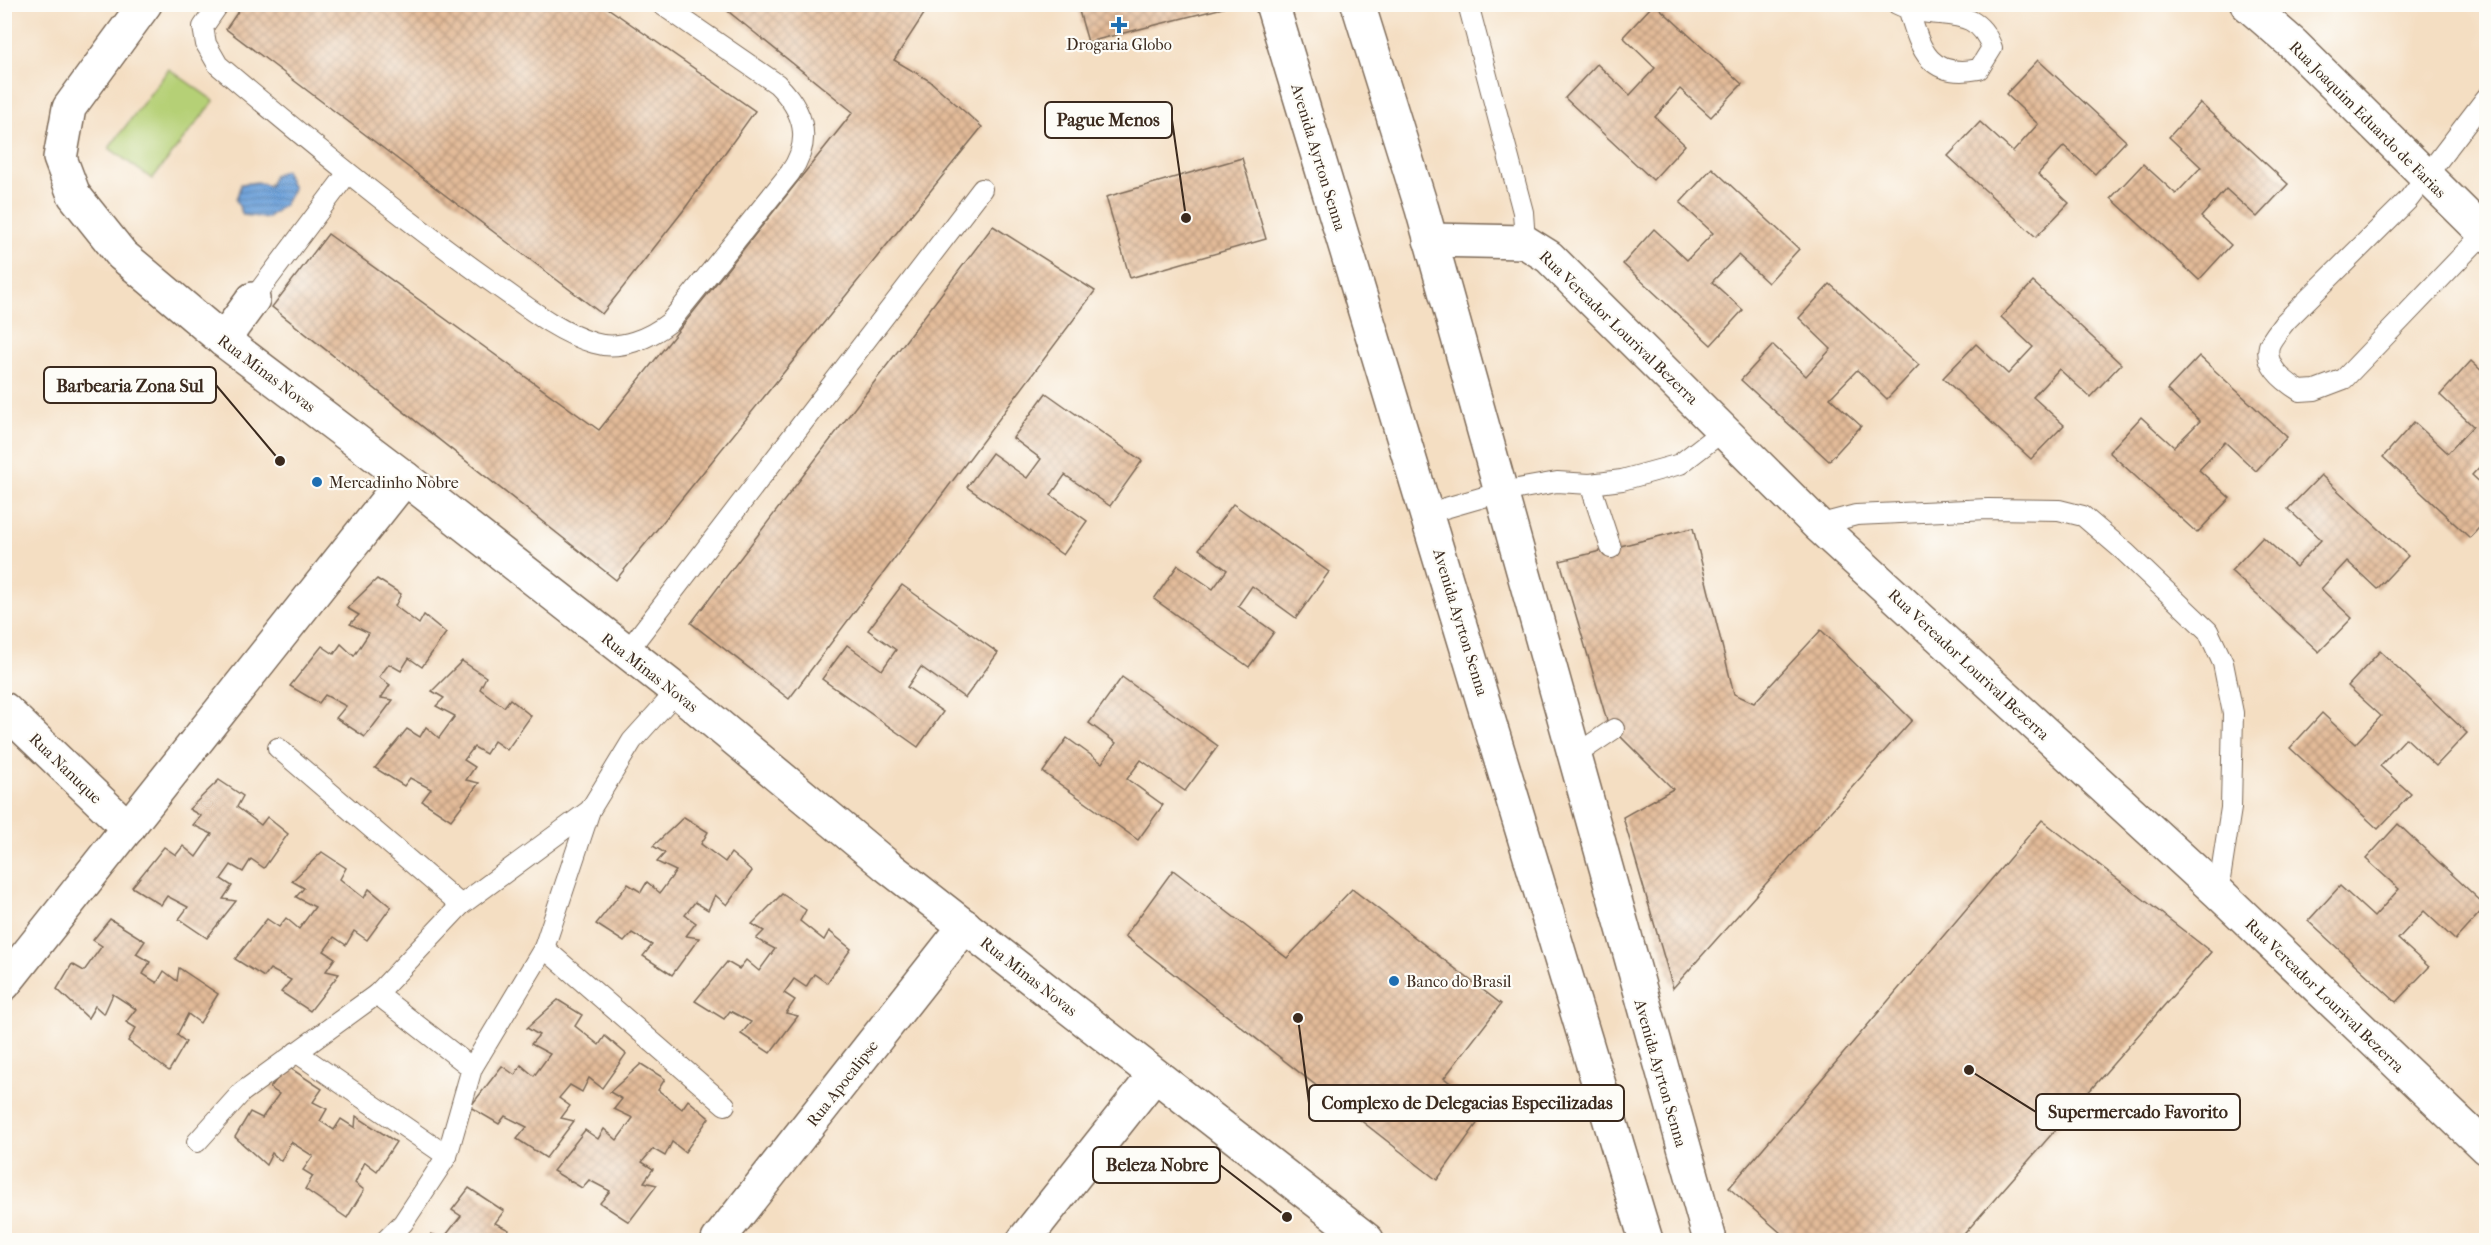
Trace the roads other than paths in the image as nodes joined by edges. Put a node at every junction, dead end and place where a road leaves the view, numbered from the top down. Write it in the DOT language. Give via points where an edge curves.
graph roads {
  1 [pos="146,4"];
  2 [pos="219,4"];
  3 [pos="661,4"];
  4 [pos="1272,4"];
  5 [pos="1358,4"];
  6 [pos="1468,4"];
  7 [pos="2247,4"];
  8 [pos="2487,98"];
  9 [pos="347,174"];
  10 [pos="2426,179"];
  11 [pos="982,189"];
  12 [pos="2485,234"];
  13 [pos="1430,240"];
  14 [pos="1525,242"];
  15 [pos="253,299"];
  16 [pos="223,340"];
  17 [pos="1724,430"];
  18 [pos="405,478"];
  19 [pos="1590,484"];
  20 [pos="1501,492"];
  21 [pos="1428,513"];
  22 [pos="1818,525"];
  23 [pos="1611,548"];
  24 [pos="626,653"];
  25 [pos="677,692"];
  26 [pos="4,709"];
  27 [pos="1614,729"];
  28 [pos="278,748"];
  29 [pos="1574,756"];
  30 [pos="590,810"];
  31 [pos="128,828"];
  32 [pos="2218,892"];
  33 [pos="461,905"];
  34 [pos="965,926"];
  35 [pos="544,948"];
  36 [pos="4,984"];
  37 [pos="377,994"];
  38 [pos="296,1052"];
  39 [pos="472,1068"];
  40 [pos="1154,1076"];
  41 [pos="724,1105"];
  42 [pos="197,1142"];
  43 [pos="2487,1148"];
  44 [pos="447,1156"];
  45 [pos="1357,1238"];
  46 [pos="386,1240"];
  47 [pos="718,1240"];
  48 [pos="1024,1240"];
  49 [pos="1646,1240"];
  50 [pos="1710,1240"];
  1 -- 16 [label="street, Rua Minas Novas" via="69,108 60,158 74,195 122,255"];
  2 -- 9 [label="lane" via="203,27 206,44 218,65"];
  3 -- 9 [label="lane" via="777,84 793,100 801,118 803,144 800,159 790,173 670,322 656,333 617,345 596,344 571,335 472,268"];
  4 -- 21 [label="street, Avenida Ayrton Senna"];
  5 -- 13 [label="street, Avenida Ayrton Senna"];
  6 -- 14 [label="lane" via="1523,212"];
  7 -- 10 [label="street, Rua Joaquim Eduardo de Farias" via="2293,44"];
  8 -- 10 [label="lane"];
  9 -- 15 [label="lane"];
  10 -- 12 [label="street, Rua Joaquim Eduardo de Farias"];
  10 -- 12 [label="lane" via="2285,322 2269,345 2275,371 2286,382 2300,391 2344,379"];
  11 -- 24 [label="lane"];
  13 -- 14 [label="street, Rua Vereador Lourival Bezerra"];
  13 -- 20 [label="street, Avenida Ayrton Senna"];
  14 -- 17 [label="street, Rua Vereador Lourival Bezerra" via="1549,257"];
  15 -- 16 [label="street"];
  16 -- 18 [label="street, Rua Minas Novas"];
  17 -- 19 [label="lane" via="1680,464 1622,480"];
  17 -- 22 [label="street, Rua Vereador Lourival Bezerra"];
  18 -- 24 [label="street, Rua Minas Novas"];
  18 -- 31 [label="street"];
  19 -- 20 [label="lane" via="1557,482"];
  19 -- 23 [label="lane"];
  20 -- 21 [label="lane"];
  20 -- 29 [label="street, Avenida Ayrton Senna"];
  21 -- 49 [label="street, Avenida Ayrton Senna"];
  22 -- 32 [label="street, Rua Vereador Lourival Bezerra"];
  22 -- 32 [label="lane" via="1856,515 1988,508 2059,510 2083,516 2125,552 2208,631 2223,663 2233,713 2230,808"];
  24 -- 25 [label="street, Rua Minas Novas"];
  25 -- 30 [label="lane" via="632,741"];
  25 -- 34 [label="street, Rua Minas Novas"];
  26 -- 31 [label="street, Rua Nanuque"];
  27 -- 29 [label="lane"];
  28 -- 33 [label="lane"];
  29 -- 50 [label="street, Avenida Ayrton Senna"];
  30 -- 33 [label="lane"];
  30 -- 35 [label="lane"];
  31 -- 36 [label="street"];
  32 -- 43 [label="street, Rua Vereador Lourival Bezerra"];
  33 -- 37 [label="lane"];
  34 -- 40 [label="street, Rua Minas Novas"];
  34 -- 47 [label="street, Rua Apocalipse"];
  35 -- 39 [label="lane"];
  35 -- 41 [label="lane"];
  37 -- 38 [label="lane"];
  37 -- 39 [label="lane"];
  38 -- 42 [label="lane" via="242,1092"];
  38 -- 44 [label="lane"];
  39 -- 44 [label="lane"];
  40 -- 45 [label="street, Rua Minas Novas"];
  40 -- 48 [label="street"];
  44 -- 46 [label="lane" via="403,1222"];
}
